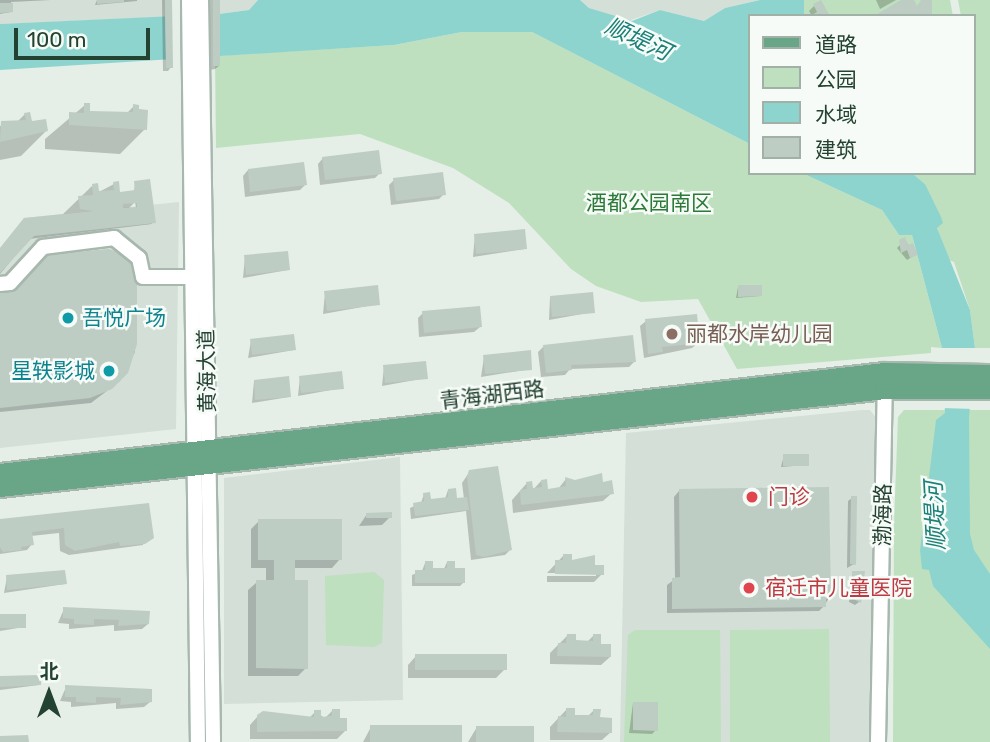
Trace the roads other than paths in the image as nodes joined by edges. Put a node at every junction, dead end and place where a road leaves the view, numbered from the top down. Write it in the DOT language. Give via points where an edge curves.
graph roads {
  1 [pos="195,1"];
  2 [pos="196,71"];
  3 [pos="191,277"];
  4 [pos="0,284"];
  5 [pos="990,374"];
  6 [pos="885,381"];
  7 [pos="990,390"];
  8 [pos="201,460"];
  9 [pos="0,473"];
  10 [pos="0,488"];
  11 [pos="198,742"];
  12 [pos="213,742"];
  13 [pos="878,742"];
  1 -- 2 [label="street, 黄海大道"];
  2 -- 3 [label="street, 黄海大道"];
  2 -- 8 [label="street, 黄海大道"];
  3 -- 4 [label="street" via="143,277 139,258 114,239 43,247 10,283"];
  3 -- 8 [label="street, 黄海大道"];
  5 -- 6 [label="main road, 青海湖西路" via="922,371"];
  6 -- 7 [label="main road, 青海湖西路" via="922,390"];
  6 -- 8 [label="main road, 青海湖西路"];
  6 -- 13 [label="street, 渤海路"];
  8 -- 9 [label="main road, 青海湖西路"];
  8 -- 10 [label="main road, 青海湖西路"];
  8 -- 11 [label="street, 黄海大道"];
  8 -- 12 [label="street, 黄海大道"];
}
